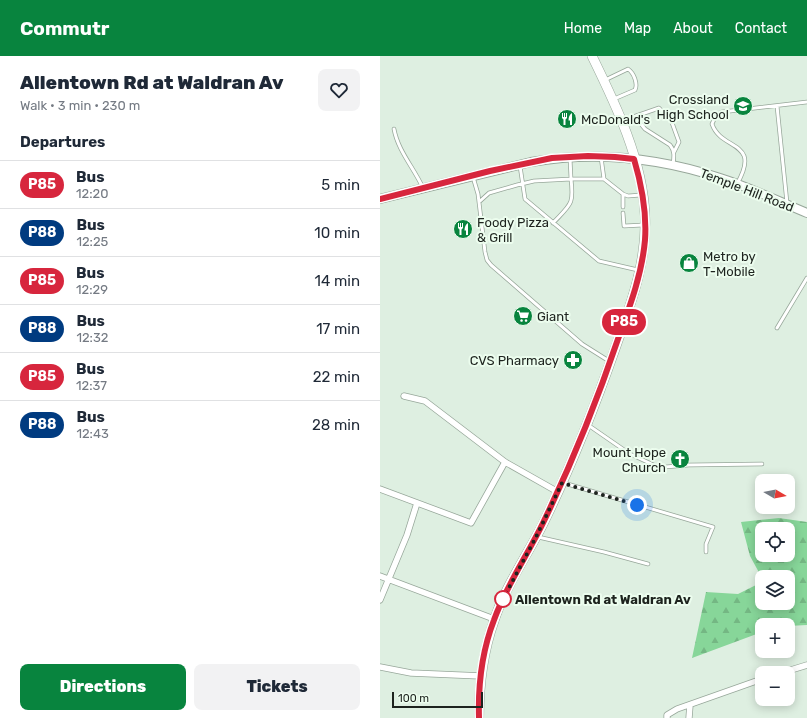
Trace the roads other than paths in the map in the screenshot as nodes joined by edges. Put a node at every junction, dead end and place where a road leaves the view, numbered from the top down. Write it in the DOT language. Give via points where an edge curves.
graph roads {
  1 [pos="592,56"];
  2 [pos="603,80"];
  3 [pos="613,100"];
  4 [pos="807,102"];
  5 [pos="777,106"];
  6 [pos="633,117"];
  7 [pos="621,120"];
  8 [pos="394,129"];
  9 [pos="674,152"];
  10 [pos="570,156"];
  11 [pos="601,156"];
  12 [pos="634,159"];
  13 [pos="520,164"];
  14 [pos="673,165"];
  15 [pos="472,176"];
  16 [pos="571,179"];
  17 [pos="604,179"];
  18 [pos="522,184"];
  19 [pos="737,184"];
  20 [pos="423,188"];
  21 [pos="623,194"];
  22 [pos="643,195"];
  23 [pos="380,199"];
  24 [pos="478,202"];
  25 [pos="787,205"];
  26 [pos="623,207"];
  27 [pos="807,213"];
  28 [pos="623,214"];
  29 [pos="553,223"];
  30 [pos="645,225"];
  31 [pos="640,271"];
  32 [pos="807,278"];
  33 [pos="776,328"];
  34 [pos="610,361"];
  35 [pos="404,396"];
  36 [pos="587,424"];
  37 [pos="505,462"];
  38 [pos="762,464"];
  39 [pos="562,483"];
  40 [pos="380,489"];
  41 [pos="558,492"];
  42 [pos="416,503"];
  43 [pos="536,537"];
  44 [pos="706,552"];
  45 [pos="648,564"];
  46 [pos="380,576"];
  47 [pos="388,579"];
  48 [pos="380,600"];
  49 [pos="494,620"];
  50 [pos="807,665"];
  51 [pos="380,667"];
  52 [pos="795,669"];
  53 [pos="481,676"];
  54 [pos="755,682"];
  55 [pos="690,705"];
  56 [pos="479,718"];
  57 [pos="667,718"];
  58 [pos="689,718"];
  1 -- 2 [label="main road"];
  2 -- 3 [label="main road"];
  2 -- 3 [label="lane" via="628,69 631,71 637,85 635,90"];
  3 -- 7 [label="main road"];
  4 -- 5 [label="lane"];
  5 -- 19 [label="lane" via="722,112 714,117 714,130 744,155 744,169"];
  5 -- 25 [label="lane"];
  6 -- 7 [label="lane"];
  6 -- 9 [label="lane" via="645,129 670,145"];
  6 -- 9 [label="lane" via="659,108 671,120 679,142"];
  7 -- 12 [label="main road"];
  8 -- 20 [label="lane" via="399,147"];
  9 -- 14 [label="lane"];
  10 -- 11 [label="main road, Temple Hill Road"];
  10 -- 13 [label="main road, Temple Hill Road"];
  10 -- 16 [label="lane"];
  11 -- 12 [label="main road, Temple Hill Road"];
  11 -- 17 [label="lane"];
  12 -- 14 [label="main road, Temple Hill Road"];
  12 -- 22 [label="main road"];
  13 -- 15 [label="main road, Temple Hill Road"];
  13 -- 18 [label="lane"];
  14 -- 19 [label="main road, Temple Hill Road"];
  15 -- 20 [label="main road, Temple Hill Road"];
  15 -- 24 [label="lane"];
  16 -- 17 [label="lane"];
  16 -- 18 [label="lane"];
  16 -- 29 [label="lane" via="570,205"];
  17 -- 21 [label="lane"];
  18 -- 24 [label="lane" via="489,193"];
  18 -- 29 [label="lane" via="525,199"];
  19 -- 25 [label="main road, Temple Hill Road"];
  20 -- 23 [label="main road, Temple Hill Road"];
  21 -- 22 [label="lane"];
  21 -- 26 [label="lane"];
  22 -- 30 [label="main road"];
  24 -- 34 [label="lane" via="485,252 491,265 582,344"];
  25 -- 27 [label="main road, Temple Hill Road"];
  28 -- 30 [label="lane" via="624,226"];
  29 -- 31 [label="lane" via="599,261"];
  30 -- 31 [label="main road"];
  31 -- 34 [label="main road"];
  32 -- 33 [label="lane"];
  34 -- 36 [label="main road"];
  35 -- 37 [label="street" via="425,401"];
  36 -- 38 [label="lane" via="630,454 656,466"];
  36 -- 39 [label="main road"];
  37 -- 41 [label="street"];
  37 -- 42 [label="street" via="471,523"];
  39 -- 41 [label="main road"];
  39 -- 44 [label="lane" via="713,527 706,544"];
  40 -- 42 [label="street"];
  41 -- 43 [label="main road"];
  42 -- 47 [label="street" via="407,534"];
  43 -- 45 [label="lane"];
  43 -- 49 [label="main road" via="513,578"];
  46 -- 47 [label="street"];
  47 -- 48 [label="street"];
  47 -- 49 [label="street"];
  49 -- 53 [label="main road"];
  50 -- 52 [label="street"];
  51 -- 53 [label="street" via="411,673"];
  53 -- 56 [label="main road"];
  54 -- 55 [label="street"];
  55 -- 57 [label="street" via="677,709 667,715"];
  55 -- 58 [label="street"];
}
